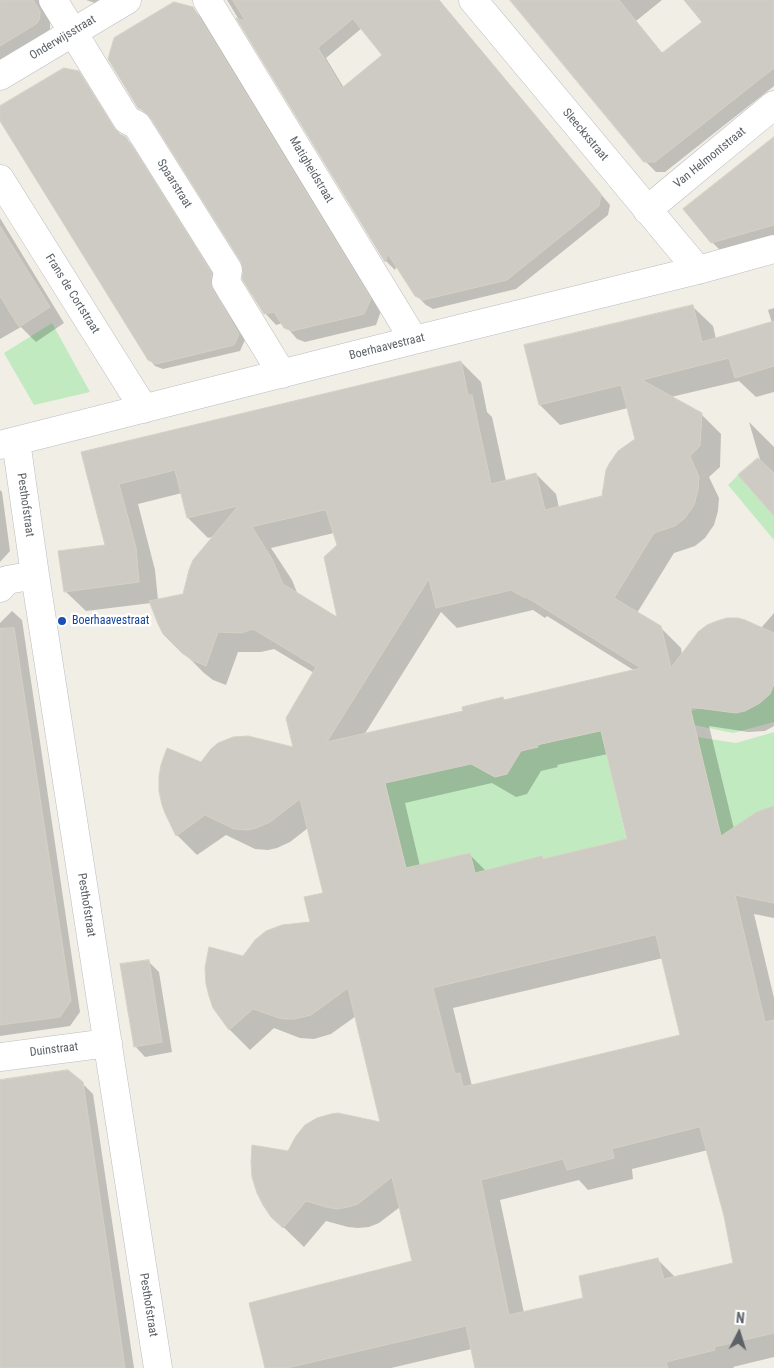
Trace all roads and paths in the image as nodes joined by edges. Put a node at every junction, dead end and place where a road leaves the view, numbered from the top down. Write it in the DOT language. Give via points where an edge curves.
graph roads {
  1 [pos="53,0"];
  2 [pos="126,0"];
  3 [pos="207,0"];
  4 [pos="473,0"];
  5 [pos="73,32"];
  6 [pos="0,76"];
  7 [pos="774,105"];
  8 [pos="0,179"];
  9 [pos="647,210"];
  10 [pos="774,249"];
  11 [pos="698,270"];
  12 [pos="414,340"];
  13 [pos="282,374"];
  14 [pos="144,409"];
  15 [pos="8,443"];
  16 [pos="35,575"];
  17 [pos="0,588"];
  18 [pos="108,1043"];
  19 [pos="0,1057"];
  20 [pos="158,1368"];
  1 -- 5 [label="street, Spaarstraat"];
  2 -- 5 [label="street, Onderwijsstraat"];
  3 -- 12 [label="street, Matigheidstraat"];
  4 -- 9 [label="street, Sleeckxstraat"];
  5 -- 6 [label="street, Onderwijsstraat"];
  5 -- 13 [label="street, Spaarstraat" via="126,120 137,125 228,270 226,282"];
  7 -- 9 [label="street, Van Helmontstraat"];
  8 -- 14 [label="street, Frans de Cortstraat"];
  9 -- 11 [label="street, Sleeckxstraat"];
  10 -- 11 [label="street, Boerhaavestraat"];
  11 -- 12 [label="street, Boerhaavestraat"];
  12 -- 13 [label="street, Boerhaavestraat"];
  13 -- 14 [label="street, Boerhaavestraat"];
  14 -- 15 [label="street, Boerhaavestraat"];
  15 -- 16 [label="street, Pesthofstraat"];
  16 -- 17 [label="street" via="7,580"];
  16 -- 18 [label="street, Pesthofstraat"];
  18 -- 19 [label="street, Duinstraat"];
  18 -- 20 [label="street, Pesthofstraat"];
}
